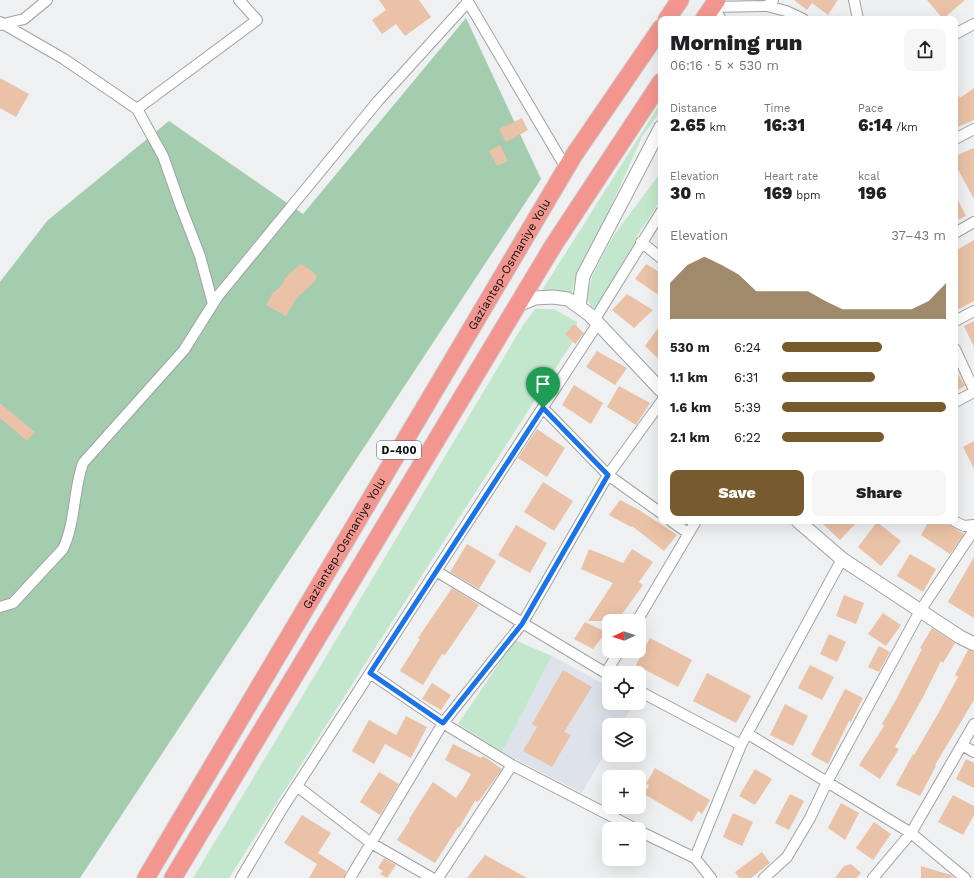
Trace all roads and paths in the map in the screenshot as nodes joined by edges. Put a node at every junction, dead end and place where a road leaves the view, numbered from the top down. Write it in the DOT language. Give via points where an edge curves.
graph roads {
  1 [pos="47,0"];
  2 [pos="239,0"];
  3 [pos="680,0"];
  4 [pos="854,0"];
  5 [pos="468,1"];
  6 [pos="770,3"];
  7 [pos="713,11"];
  8 [pos="669,16"];
  9 [pos="797,16"];
  10 [pos="856,16"];
  11 [pos="1,24"];
  12 [pos="974,24"];
  13 [pos="658,32"];
  14 [pos="958,32"];
  15 [pos="658,87"];
  16 [pos="137,109"];
  17 [pos="974,129"];
  18 [pos="658,133"];
  19 [pos="958,137"];
  20 [pos="566,168"];
  21 [pos="658,217"];
  22 [pos="974,222"];
  23 [pos="958,231"];
  24 [pos="642,242"];
  25 [pos="658,255"];
  26 [pos="213,304"];
  27 [pos="518,305"];
  28 [pos="579,307"];
  29 [pos="974,311"];
  30 [pos="958,319"];
  31 [pos="596,321"];
  32 [pos="958,356"];
  33 [pos="658,387"];
  34 [pos="974,391"];
  35 [pos="958,400"];
  36 [pos="658,406"];
  37 [pos="543,408"];
  38 [pos="608,475"];
  39 [pos="658,512"];
  40 [pos="958,523"];
  41 [pos="675,524"];
  42 [pos="694,524"];
  43 [pos="801,524"];
  44 [pos="974,525"];
  45 [pos="974,530"];
  46 [pos="688,533"];
  47 [pos="842,559"];
  48 [pos="436,571"];
  49 [pos="0,607"];
  50 [pos="920,610"];
  51 [pos="641,614"];
  52 [pos="522,624"];
  53 [pos="974,644"];
  54 [pos="602,671"];
  55 [pos="370,673"];
  56 [pos="646,695"];
  57 [pos="443,723"];
  58 [pos="974,724"];
  59 [pos="748,734"];
  60 [pos="741,745"];
  61 [pos="962,745"];
  62 [pos="974,752"];
  63 [pos="512,765"];
  64 [pos="827,782"];
  65 [pos="298,787"];
  66 [pos="622,822"];
  67 [pos="911,833"];
  68 [pos="646,834"];
  69 [pos="371,843"];
  70 [pos="695,858"];
  71 [pos="146,878"];
  72 [pos="173,878"];
  73 [pos="241,878"];
  74 [pos="350,878"];
  75 [pos="432,878"];
  76 [pos="438,878"];
  77 [pos="712,878"];
  78 [pos="764,878"];
  79 [pos="872,878"];
  80 [pos="965,878"];
  1 -- 11 [label="street" via="24,19"];
  2 -- 16 [label="street" via="257,20"];
  3 -- 8 [label="highway"];
  4 -- 10 [label="street"];
  5 -- 20 [label="street"];
  5 -- 26 [label="street" via="378,101"];
  6 -- 7 [label="street"];
  6 -- 9 [label="street"];
  11 -- 16 [label="street" via="64,59"];
  12 -- 14 [label="street"];
  13 -- 20 [label="highway, Gaziantep-Osmaniye Yolu / D-400"];
  15 -- 27 [label="highway, D-400" via="553,246"];
  16 -- 26 [label="street" via="163,156 200,256"];
  17 -- 19 [label="street"];
  18 -- 28 [label="street" via="584,276"];
  20 -- 71 [label="highway, Gaziantep-Osmaniye Yolu / D-400"];
  21 -- 24 [label="street"];
  22 -- 23 [label="street"];
  24 -- 25 [label="street"];
  24 -- 31 [label="street"];
  26 -- 49 [label="street" via="184,350 83,463 74,517 63,549 13,603"];
  27 -- 28 [label="street" via="535,298 553,297 568,299"];
  27 -- 72 [label="highway, D-400"];
  28 -- 31 [label="street"];
  29 -- 30 [label="street"];
  31 -- 33 [label="street"];
  31 -- 37 [label="street"];
  32 -- 34 [label="street"];
  34 -- 35 [label="street"];
  36 -- 38 [label="street"];
  37 -- 38 [label="street"];
  37 -- 48 [label="street"];
  38 -- 39 [label="street"];
  38 -- 52 [label="street"];
  40 -- 44 [label="street" via="964,526"];
  41 -- 46 [label="street"];
  42 -- 46 [label="street"];
  43 -- 47 [label="street"];
  45 -- 50 [label="street"];
  46 -- 51 [label="street"];
  47 -- 50 [label="street"];
  47 -- 59 [label="street"];
  48 -- 52 [label="street"];
  48 -- 55 [label="street"];
  50 -- 53 [label="street"];
  50 -- 64 [label="street"];
  52 -- 54 [label="street"];
  52 -- 57 [label="street"];
  55 -- 57 [label="street"];
  55 -- 65 [label="street"];
  56 -- 60 [label="street"];
  57 -- 63 [label="street"];
  57 -- 69 [label="street"];
  58 -- 61 [label="street"];
  59 -- 60 [label="street"];
  59 -- 64 [label="street"];
  60 -- 70 [label="street"];
  61 -- 62 [label="street"];
  61 -- 67 [label="street"];
  63 -- 66 [label="street"];
  63 -- 76 [label="street"];
  64 -- 67 [label="street"];
  64 -- 78 [label="street" via="787,857"];
  65 -- 69 [label="street"];
  65 -- 73 [label="street"];
  67 -- 79 [label="street"];
  67 -- 80 [label="street"];
  68 -- 70 [label="street"];
  69 -- 74 [label="street"];
  69 -- 75 [label="street"];
  70 -- 77 [label="street"];
}
